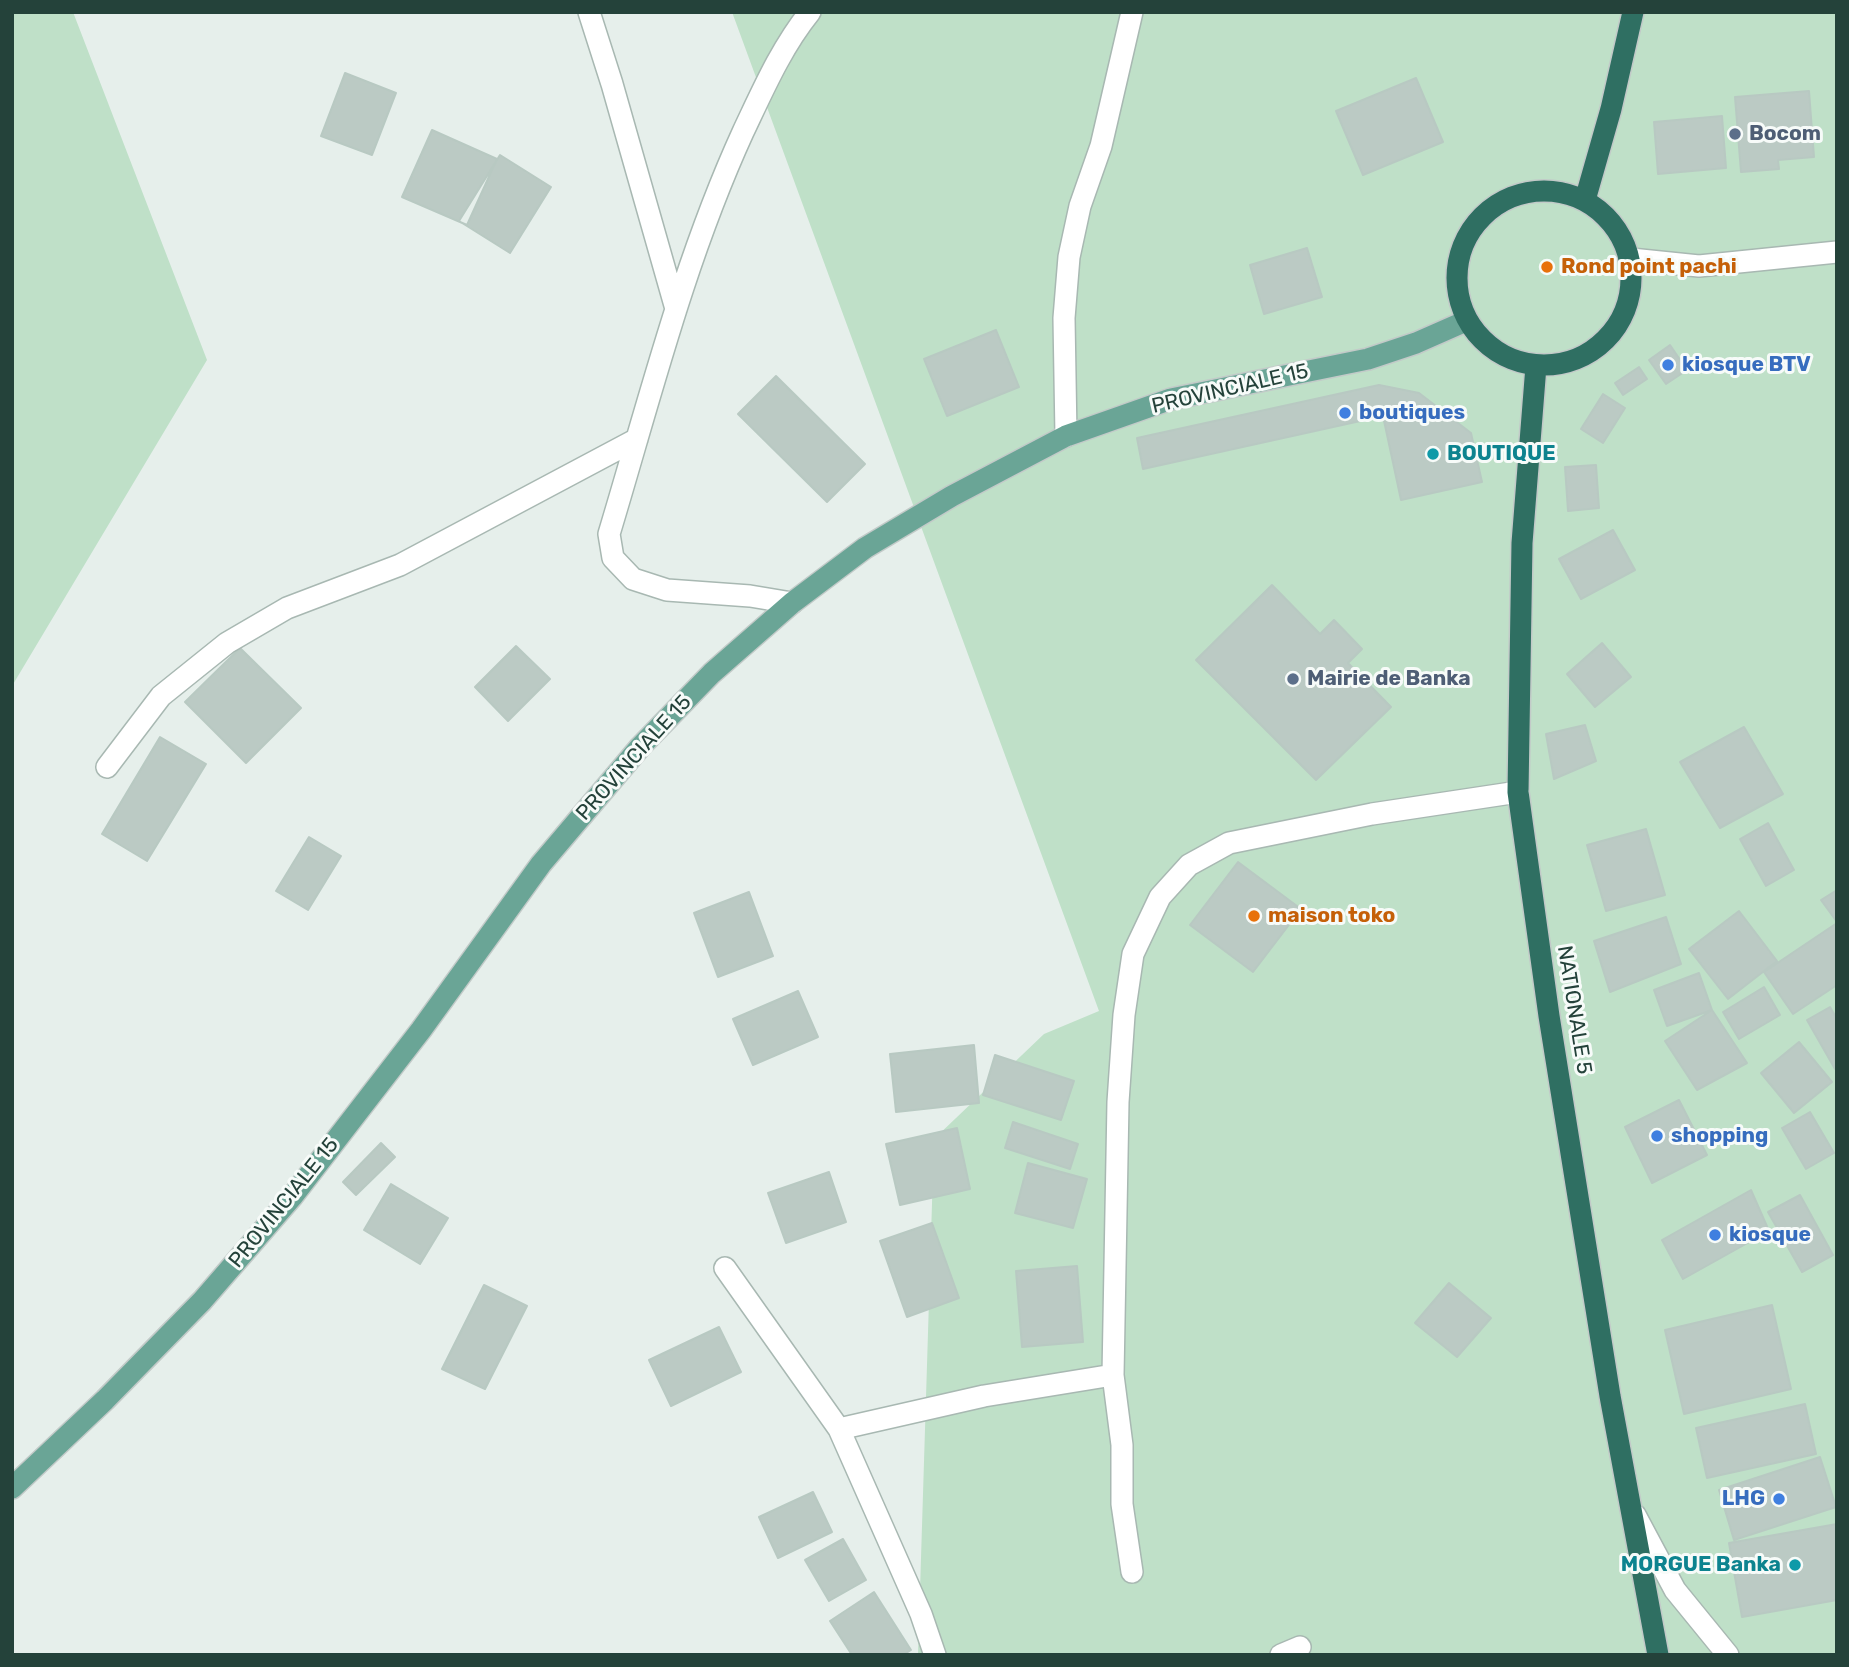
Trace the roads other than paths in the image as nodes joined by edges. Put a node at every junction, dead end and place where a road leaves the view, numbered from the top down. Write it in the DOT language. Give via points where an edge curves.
graph roads {
  1 [pos="589,12"];
  2 [pos="810,12"];
  3 [pos="1132,12"];
  4 [pos="1633,12"];
  5 [pos="1585,200"];
  6 [pos="1837,252"];
  7 [pos="1631,259"];
  8 [pos="676,309"];
  9 [pos="1466,321"];
  10 [pos="1536,366"];
  11 [pos="1066,436"];
  12 [pos="637,439"];
  13 [pos="792,603"];
  14 [pos="107,767"];
  15 [pos="1518,792"];
  16 [pos="725,1268"];
  17 [pos="1113,1375"];
  18 [pos="839,1429"];
  19 [pos="12,1488"];
  20 [pos="1630,1507"];
  21 [pos="1132,1572"];
  22 [pos="935,1655"];
  23 [pos="1658,1655"];
  24 [pos="1728,1655"];
  1 -- 8 [label="street"];
  2 -- 8 [label="street" via="765,84 731,159"];
  3 -- 11 [label="street" via="1069,257 1064,318"];
  4 -- 5 [label="highway"];
  5 -- 7 [label="highway" via="1606,215 1622,236"];
  5 -- 9 [label="highway" via="1554,191 1522,193 1493,207 1471,229 1458,259 1457,291"];
  6 -- 7 [label="street" via="1699,266"];
  7 -- 10 [label="highway" via="1632,292 1620,323 1598,348 1570,363"];
  8 -- 12 [label="street"];
  9 -- 10 [label="highway" via="1485,344 1509,359"];
  9 -- 11 [label="main road, PROVINCIALE 15" via="1368,359 1171,399"];
  10 -- 15 [label="highway, NATIONALE 5" via="1522,543"];
  11 -- 13 [label="main road, PROVINCIALE 15" via="865,548"];
  12 -- 13 [label="street" via="609,534 613,558 634,579 667,590"];
  12 -- 14 [label="street" via="400,565 287,608 227,643 161,696"];
  13 -- 19 [label="main road, PROVINCIALE 15" via="694,692 577,821 292,1197 202,1301"];
  15 -- 17 [label="street" via="1372,814 1229,844 1189,865 1160,897 1133,954 1124,1015"];
  15 -- 20 [label="highway, NATIONALE 5" via="1549,1016"];
  16 -- 18 [label="street"];
  17 -- 18 [label="street" via="985,1396"];
  17 -- 21 [label="street"];
  18 -- 22 [label="street"];
  20 -- 23 [label="highway, NATIONALE 5"];
  20 -- 24 [label="street" via="1675,1590"];
}
